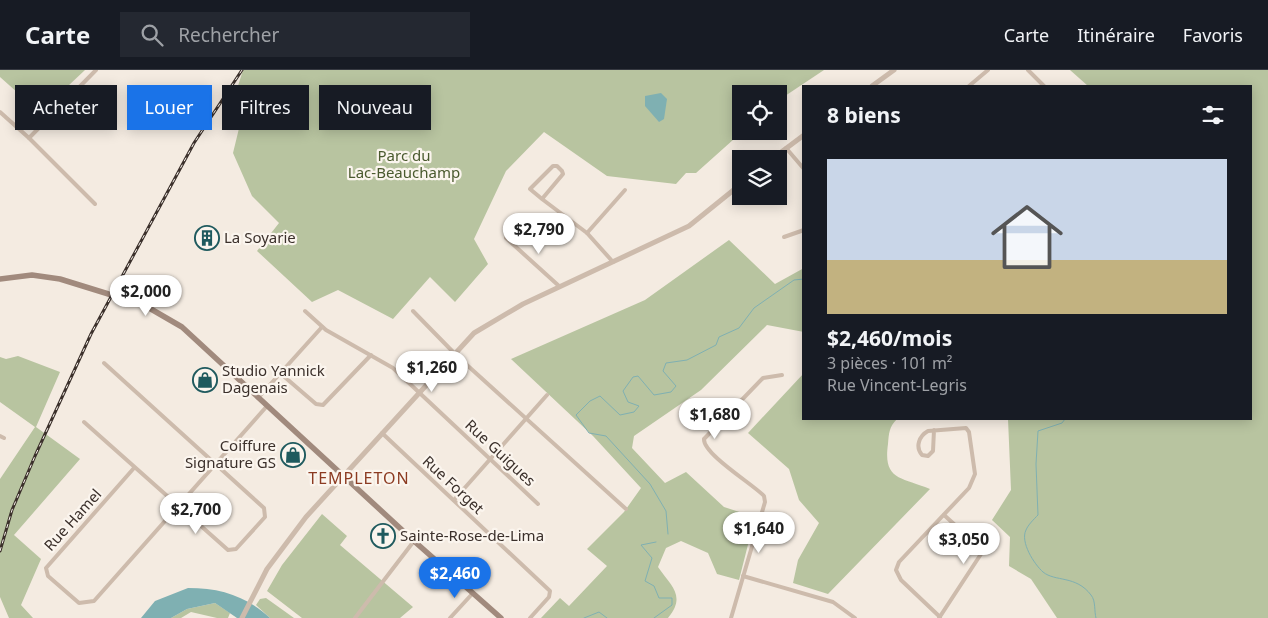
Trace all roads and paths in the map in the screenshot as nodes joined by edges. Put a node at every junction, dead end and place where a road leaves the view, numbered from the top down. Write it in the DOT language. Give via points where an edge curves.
graph roads {
  1 [pos="96,70"];
  2 [pos="894,70"];
  3 [pos="988,70"];
  4 [pos="1028,70"];
  5 [pos="876,85"];
  6 [pos="970,85"];
  7 [pos="1043,85"];
  8 [pos="0,112"];
  9 [pos="802,136"];
  10 [pos="29,138"];
  11 [pos="786,148"];
  12 [pos="783,150"];
  13 [pos="802,167"];
  14 [pos="625,190"];
  15 [pos="732,192"];
  16 [pos="542,199"];
  17 [pos="95,204"];
  18 [pos="802,231"];
  19 [pos="586,233"];
  20 [pos="506,238"];
  21 [pos="784,238"];
  22 [pos="613,262"];
  23 [pos="0,278"];
  24 [pos="559,286"];
  25 [pos="305,311"];
  26 [pos="412,311"];
  27 [pos="322,327"];
  28 [pos="455,353"];
  29 [pos="371,355"];
  30 [pos="104,363"];
  31 [pos="280,373"];
  32 [pos="782,375"];
  33 [pos="418,393"];
  34 [pos="547,395"];
  35 [pos="258,398"];
  36 [pos="267,406"];
  37 [pos="526,420"];
  38 [pos="84,422"];
  39 [pos="934,430"];
  40 [pos="382,433"];
  41 [pos="490,460"];
  42 [pos="215,463"];
  43 [pos="134,468"];
  44 [pos="344,476"];
  45 [pos="454,500"];
  46 [pos="538,504"];
  47 [pos="176,506"];
  48 [pos="626,510"];
  49 [pos="944,515"];
  50 [pos="414,541"];
  51 [pos="743,576"];
  52 [pos="473,593"];
  53 [pos="940,617"];
  54 [pos="242,618"];
  55 [pos="355,618"];
  56 [pos="450,618"];
  57 [pos="502,618"];
  58 [pos="530,618"];
  59 [pos="731,618"];
  60 [pos="855,618"];
  1 -- 10 [label="street"];
  2 -- 5 [label="street"];
  3 -- 6 [label="street"];
  4 -- 7 [label="street"];
  8 -- 10 [label="street"];
  9 -- 11 [label="street"];
  10 -- 17 [label="street"];
  11 -- 12 [label="street"];
  11 -- 13 [label="street"];
  14 -- 19 [label="street"];
  15 -- 22 [label="street" via="700,219"];
  16 -- 16 [label="street" via="530,189 553,166 557,166 563,174"];
  16 -- 19 [label="street"];
  18 -- 21 [label="street"];
  19 -- 22 [label="street"];
  20 -- 24 [label="street"];
  22 -- 24 [label="street"];
  23 -- 35 [label="main road" via="46,276 157,311 191,334"];
  24 -- 28 [label="street" via="485,325"];
  25 -- 27 [label="street, Rue Guigues"];
  26 -- 28 [label="street"];
  27 -- 29 [label="street, Rue Guigues"];
  27 -- 31 [label="street"];
  28 -- 33 [label="street"];
  28 -- 37 [label="street"];
  29 -- 31 [label="street" via="323,405 316,404"];
  29 -- 33 [label="street, Rue Guigues" via="393,368"];
  30 -- 42 [label="street"];
  31 -- 35 [label="street"];
  32 -- 51 [label="street" via="763,378 704,439 707,448 764,496"];
  33 -- 40 [label="street"];
  33 -- 41 [label="street, Rue Guigues"];
  34 -- 37 [label="street"];
  35 -- 36 [label="main road"];
  36 -- 42 [label="street, Rue Hamel"];
  36 -- 44 [label="main road"];
  37 -- 41 [label="street"];
  37 -- 48 [label="street"];
  38 -- 43 [label="street"];
  39 -- 39 [label="street" via="922,435 918,448 922,455 928,456 933,451"];
  39 -- 49 [label="street" via="966,428 975,474 970,488"];
  40 -- 44 [label="street"];
  40 -- 45 [label="street, Rue Forget"];
  41 -- 45 [label="street"];
  41 -- 46 [label="street, Rue Guigues"];
  42 -- 47 [label="street, Rue Hamel"];
  42 -- 47 [label="street" via="266,513 236,549 228,550"];
  43 -- 47 [label="street"];
  43 -- 47 [label="street, Rue Hamel" via="52,560 46,568 48,576 79,603 94,600"];
  44 -- 50 [label="main road"];
  44 -- 54 [label="street" via="287,540 267,569"];
  45 -- 58 [label="street, Rue Forget" via="550,591 549,597"];
  49 -- 53 [label="street" via="975,543 980,554"];
  49 -- 53 [label="street" via="899,562 896,570 901,580"];
  50 -- 52 [label="main road"];
  50 -- 55 [label="street"];
  51 -- 59 [label="street"];
  51 -- 60 [label="street" via="833,602"];
  52 -- 56 [label="street"];
  52 -- 57 [label="main road"];
}
